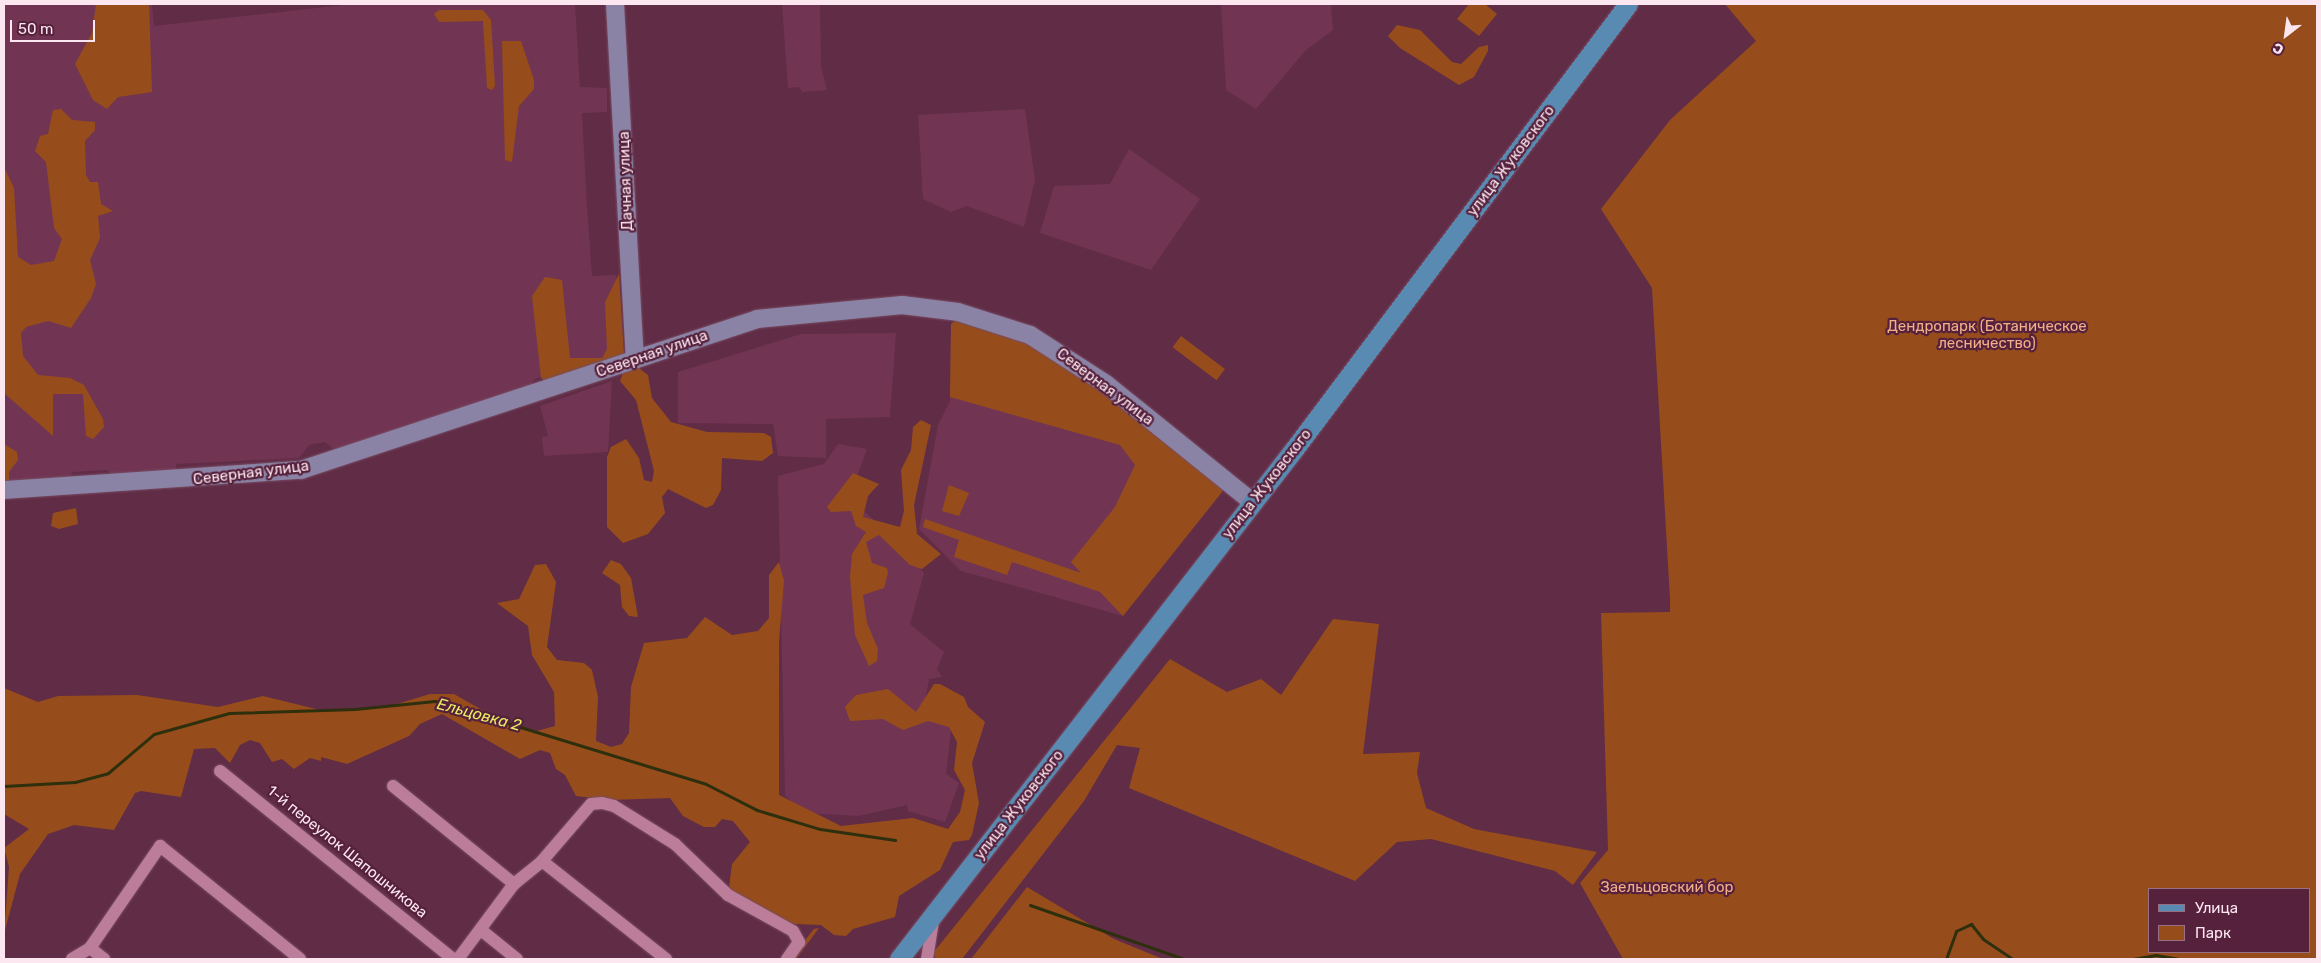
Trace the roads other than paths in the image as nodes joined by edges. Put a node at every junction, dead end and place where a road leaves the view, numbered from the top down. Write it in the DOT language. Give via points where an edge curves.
graph roads {
  1 [pos="615,4"];
  2 [pos="1628,4"];
  3 [pos="635,359"];
  4 [pos="4,490"];
  5 [pos="1252,502"];
  6 [pos="220,771"];
  7 [pos="393,786"];
  8 [pos="542,861"];
  9 [pos="514,884"];
  10 [pos="934,914"];
  11 [pos="482,930"];
  12 [pos="90,948"];
  13 [pos="72,959"];
  14 [pos="104,959"];
  15 [pos="300,959"];
  16 [pos="453,959"];
  17 [pos="458,959"];
  18 [pos="517,959"];
  19 [pos="666,959"];
  20 [pos="786,959"];
  21 [pos="899,959"];
  22 [pos="927,959"];
  1 -- 3 [label="street, Дачная улица"];
  2 -- 5 [label="main road, улица Жуковского"];
  3 -- 4 [label="street, Северная улица" via="300,470"];
  3 -- 5 [label="street, Северная улица" via="757,319 887,306 958,312 1030,335 1069,358"];
  5 -- 10 [label="main road, улица Жуковского"];
  6 -- 16 [label="street, 1-й переулок Шапошникова"];
  7 -- 9 [label="street"];
  8 -- 9 [label="street"];
  8 -- 19 [label="street"];
  8 -- 20 [label="street" via="591,804 602,802 614,806 675,844 728,895 793,931 798,942"];
  9 -- 11 [label="street"];
  10 -- 21 [label="main road, улица Жуковского"];
  10 -- 22 [label="street"];
  11 -- 17 [label="street"];
  11 -- 18 [label="street"];
  12 -- 13 [label="street"];
  12 -- 14 [label="street"];
  12 -- 15 [label="street" via="160,846"];
}
